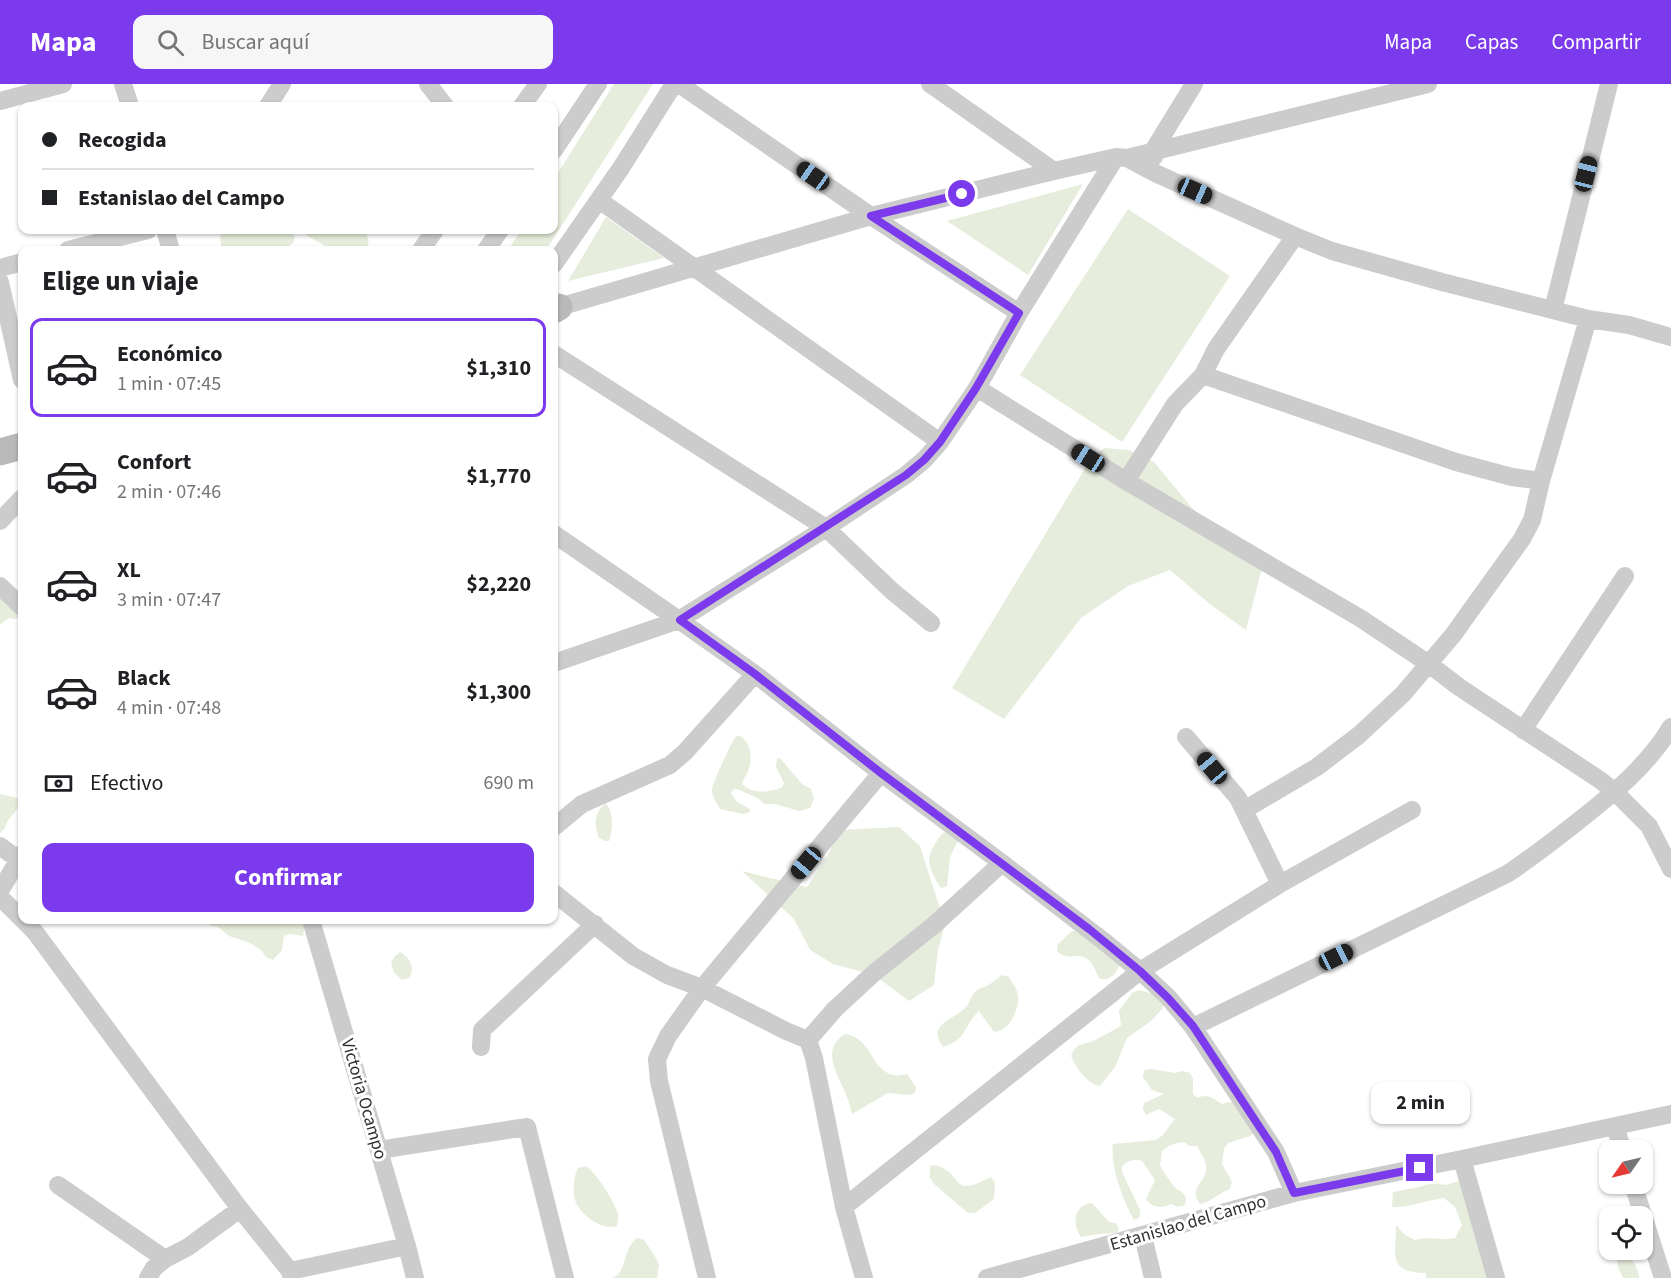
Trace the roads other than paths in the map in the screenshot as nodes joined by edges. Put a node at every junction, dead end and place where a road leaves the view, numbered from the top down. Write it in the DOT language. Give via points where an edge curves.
graph roads {
  1 [pos="63,84"];
  2 [pos="123,84"];
  3 [pos="282,84"];
  4 [pos="428,84"];
  5 [pos="538,84"];
  6 [pos="598,84"];
  7 [pos="674,84"];
  8 [pos="679,84"];
  9 [pos="930,84"];
  10 [pos="1194,84"];
  11 [pos="1428,84"];
  12 [pos="1609,84"];
  13 [pos="0,101"];
  14 [pos="129,102"];
  15 [pos="271,102"];
  16 [pos="443,102"];
  17 [pos="525,102"];
  18 [pos="558,144"];
  19 [pos="1153,151"];
  20 [pos="1121,158"];
  21 [pos="1054,171"];
  22 [pos="1155,173"];
  23 [pos="599,200"];
  24 [pos="871,216"];
  25 [pos="132,234"];
  26 [pos="1295,236"];
  27 [pos="84,246"];
  28 [pos="558,258"];
  29 [pos="18,263"];
  30 [pos="0,268"];
  31 [pos="694,268"];
  32 [pos="0,282"];
  33 [pos="558,307"];
  34 [pos="1552,310"];
  35 [pos="1019,313"];
  36 [pos="1588,319"];
  37 [pos="1671,337"];
  38 [pos="558,357"];
  39 [pos="18,362"];
  40 [pos="1203,375"];
  41 [pos="976,388"];
  42 [pos="940,442"];
  43 [pos="18,447"];
  44 [pos="0,452"];
  45 [pos="1126,481"];
  46 [pos="1541,481"];
  47 [pos="18,502"];
  48 [pos="0,521"];
  49 [pos="826,528"];
  50 [pos="558,537"];
  51 [pos="1625,576"];
  52 [pos="0,586"];
  53 [pos="18,603"];
  54 [pos="680,620"];
  55 [pos="931,623"];
  56 [pos="558,662"];
  57 [pos="1429,664"];
  58 [pos="755,674"];
  59 [pos="1671,728"];
  60 [pos="1523,730"];
  61 [pos="1186,737"];
  62 [pos="881,773"];
  63 [pos="1615,792"];
  64 [pos="1244,810"];
  65 [pos="1412,810"];
  66 [pos="558,824"];
  67 [pos="0,846"];
  68 [pos="18,855"];
  69 [pos="18,862"];
  70 [pos="1002,863"];
  71 [pos="1671,869"];
  72 [pos="1280,884"];
  73 [pos="0,891"];
  74 [pos="558,896"];
  75 [pos="0,897"];
  76 [pos="18,912"];
  77 [pos="32,924"];
  78 [pos="312,924"];
  79 [pos="595,924"];
  80 [pos="1140,971"];
  81 [pos="702,988"];
  82 [pos="1193,1026"];
  83 [pos="808,1040"];
  84 [pos="482,1047"];
  85 [pos="1671,1114"];
  86 [pos="1615,1127"];
  87 [pos="1620,1140"];
  88 [pos="379,1150"];
  89 [pos="1462,1159"];
  90 [pos="58,1185"];
  91 [pos="1294,1193"];
  92 [pos="1636,1194"];
  93 [pos="844,1207"];
  94 [pos="240,1209"];
  95 [pos="1143,1236"];
  96 [pos="407,1246"];
  97 [pos="165,1259"];
  98 [pos="291,1274"];
  99 [pos="148,1278"];
  100 [pos="415,1278"];
  101 [pos="565,1278"];
  102 [pos="707,1278"];
  103 [pos="864,1278"];
  104 [pos="987,1278"];
  105 [pos="1154,1278"];
  106 [pos="1496,1278"];
  107 [pos="1664,1278"];
  1 -- 13 [label="street"];
  2 -- 14 [label="street"];
  3 -- 15 [label="street"];
  4 -- 16 [label="street"];
  5 -- 17 [label="street"];
  6 -- 18 [label="street"];
  7 -- 23 [label="street"];
  8 -- 24 [label="street"];
  9 -- 21 [label="street"];
  10 -- 19 [label="street"];
  11 -- 19 [label="street"];
  12 -- 34 [label="street"];
  19 -- 20 [label="street"];
  19 -- 22 [label="street"];
  20 -- 21 [label="street"];
  20 -- 22 [label="street"];
  20 -- 35 [label="street"];
  21 -- 24 [label="street"];
  22 -- 26 [label="street"];
  23 -- 28 [label="street"];
  23 -- 31 [label="street"];
  24 -- 31 [label="street"];
  24 -- 35 [label="street"];
  25 -- 27 [label="street"];
  26 -- 34 [label="street" via="1378,265"];
  26 -- 40 [label="street" via="1216,349"];
  29 -- 30 [label="street"];
  31 -- 33 [label="street"];
  31 -- 42 [label="street"];
  32 -- 39 [label="street"];
  34 -- 36 [label="street"];
  35 -- 41 [label="street"];
  36 -- 37 [label="street"];
  36 -- 46 [label="street"];
  38 -- 49 [label="street"];
  40 -- 45 [label="street" via="1175,404"];
  40 -- 46 [label="street" via="1456,462"];
  41 -- 42 [label="street"];
  41 -- 45 [label="street"];
  42 -- 49 [label="street" via="906,475"];
  43 -- 44 [label="main road"];
  45 -- 57 [label="street" via="1360,618"];
  46 -- 57 [label="street" via="1532,520 1522,539"];
  47 -- 48 [label="street"];
  49 -- 54 [label="street"];
  49 -- 55 [label="street"];
  50 -- 54 [label="street"];
  51 -- 60 [label="street"];
  52 -- 53 [label="street"];
  54 -- 56 [label="street"];
  54 -- 58 [label="street"];
  57 -- 60 [label="street"];
  57 -- 64 [label="street" via="1359,735 1317,767"];
  58 -- 62 [label="street"];
  58 -- 66 [label="street" via="670,765 582,804"];
  59 -- 63 [label="street" via="1644,764"];
  60 -- 63 [label="street"];
  61 -- 64 [label="street"];
  62 -- 70 [label="street"];
  62 -- 81 [label="street"];
  63 -- 71 [label="street" via="1649,826"];
  63 -- 82 [label="street" via="1507,874"];
  64 -- 72 [label="street"];
  65 -- 72 [label="street"];
  67 -- 68 [label="street"];
  69 -- 73 [label="street"];
  70 -- 80 [label="street"];
  70 -- 83 [label="street" via="874,973"];
  72 -- 80 [label="street"];
  74 -- 79 [label="street"];
  75 -- 76 [label="street"];
  77 -- 94 [label="street"];
  78 -- 88 [label="street, Victoria Ocampo"];
  79 -- 81 [label="street" via="633,956"];
  79 -- 84 [label="street" via="483,1030"];
  80 -- 82 [label="street"];
  80 -- 93 [label="street"];
  81 -- 83 [label="street"];
  81 -- 102 [label="street" via="668,1036 657,1059 658,1081"];
  82 -- 91 [label="street" via="1276,1152"];
  83 -- 93 [label="street"];
  85 -- 86 [label="street, Estanislao del Campo"];
  86 -- 87 [label="street"];
  86 -- 89 [label="street, Estanislao del Campo"];
  88 -- 96 [label="street, Victoria Ocampo"];
  88 -- 101 [label="street" via="527,1127"];
  89 -- 91 [label="street, Estanislao del Campo"];
  89 -- 106 [label="street"];
  90 -- 97 [label="street"];
  91 -- 95 [label="street, Estanislao del Campo"];
  92 -- 107 [label="street"];
  93 -- 103 [label="street"];
  94 -- 97 [label="street"];
  94 -- 98 [label="street"];
  95 -- 104 [label="street, Estanislao del Campo"];
  95 -- 105 [label="street"];
  96 -- 98 [label="street"];
  96 -- 100 [label="street, Victoria Ocampo"];
  97 -- 99 [label="street"];
}
